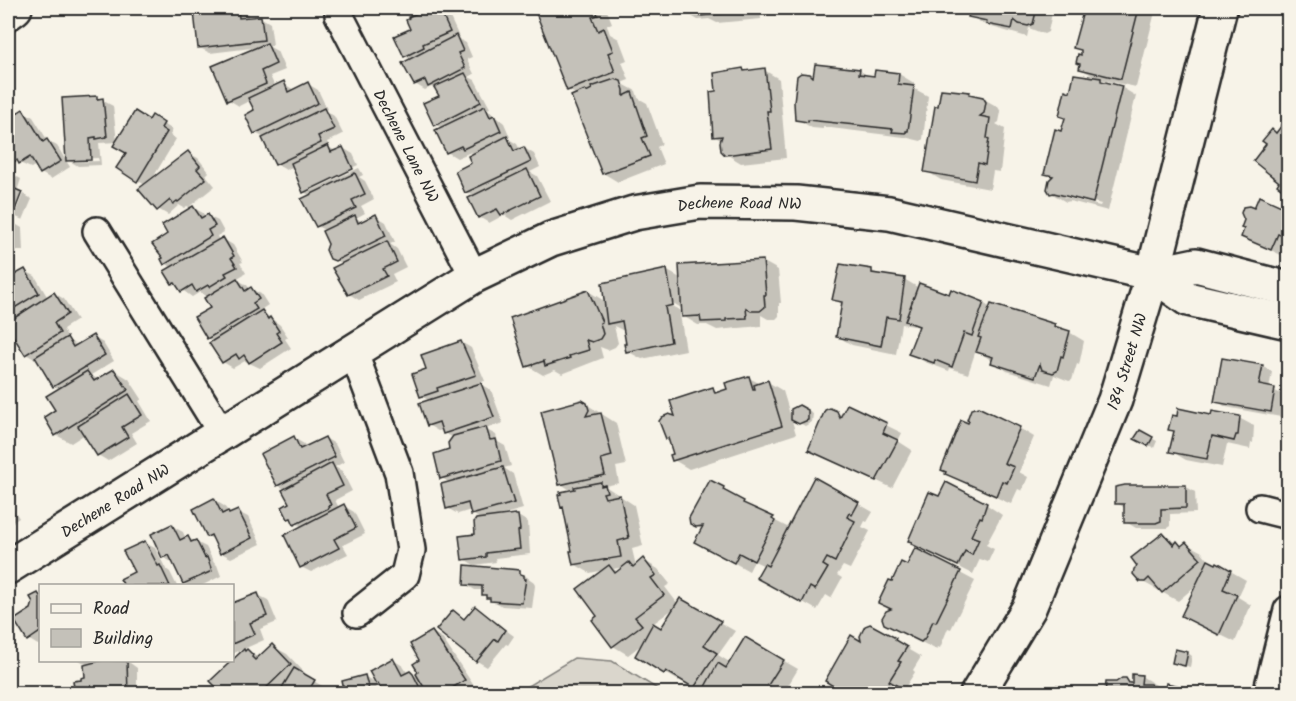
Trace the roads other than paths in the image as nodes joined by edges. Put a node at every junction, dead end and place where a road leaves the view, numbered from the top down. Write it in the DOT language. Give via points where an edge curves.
graph roads {
  1 [pos="15,8"];
  2 [pos="1220,8"];
  3 [pos="8,13"];
  4 [pos="339,15"];
  5 [pos="97,231"];
  6 [pos="1153,274"];
  7 [pos="474,276"];
  8 [pos="1288,289"];
  9 [pos="1288,322"];
  10 [pos="353,351"];
  11 [pos="222,434"];
  12 [pos="1260,508"];
  13 [pos="1288,515"];
  14 [pos="8,567"];
  15 [pos="1288,610"];
  16 [pos="357,613"];
  17 [pos="977,693"];
  18 [pos="1267,693"];
  1 -- 3 [label="street"];
  2 -- 6 [label="street, 184 Street NW"];
  4 -- 7 [label="street, Dechene Lane NW"];
  5 -- 11 [label="street"];
  6 -- 7 [label="street, Dechene Road NW" via="889,213 796,202 700,202 634,213 551,239"];
  6 -- 8 [label="street" via="1196,265"];
  6 -- 9 [label="street" via="1188,299"];
  6 -- 17 [label="street, 184 Street NW" via="1115,400 1034,597"];
  7 -- 10 [label="street, Dechene Road NW"];
  10 -- 11 [label="street, Dechene Road NW"];
  10 -- 16 [label="street" via="399,473 411,550 405,575"];
  11 -- 14 [label="street, Dechene Road NW"];
  12 -- 13 [label="street"];
  15 -- 18 [label="street"];
}
